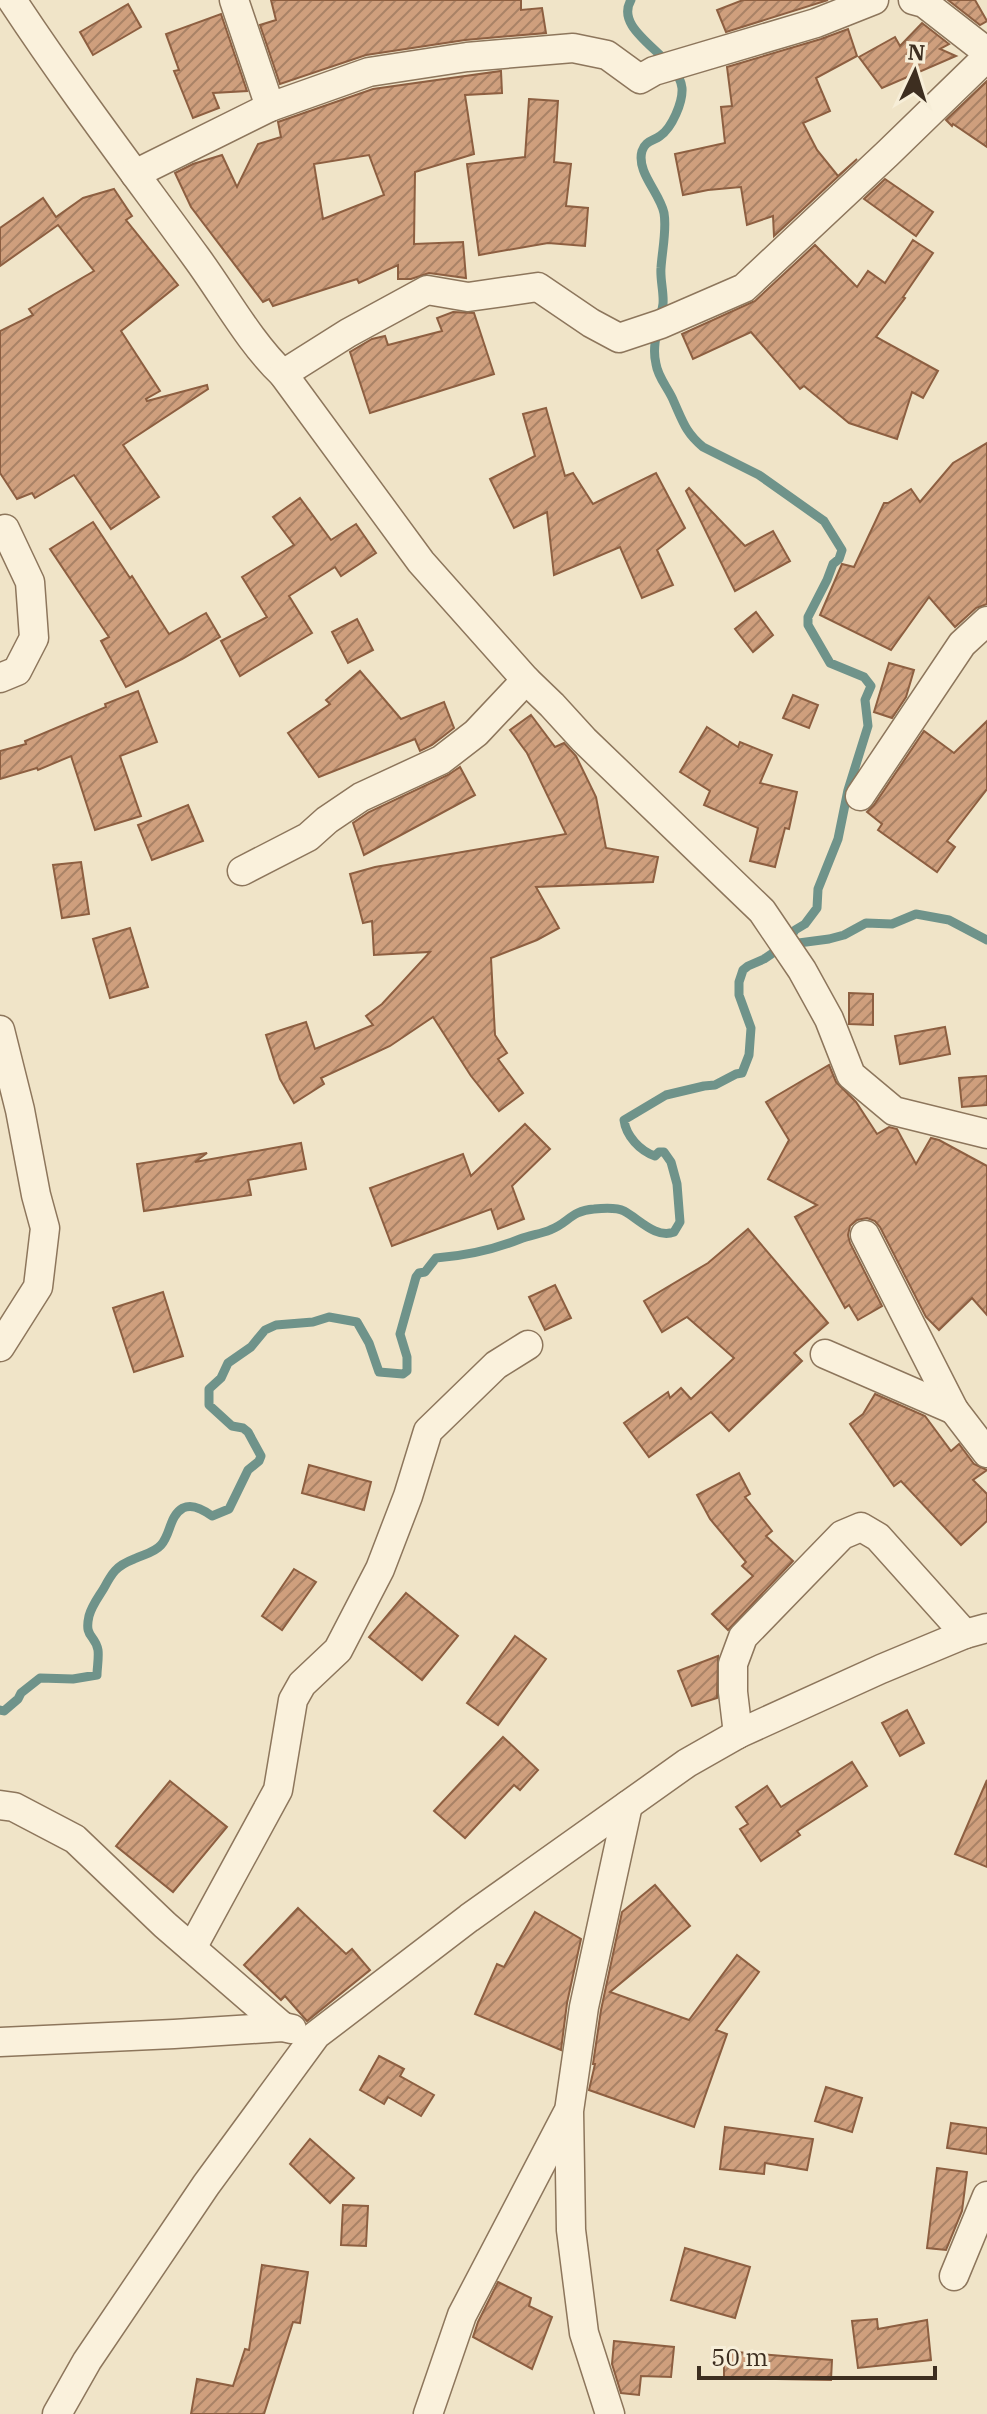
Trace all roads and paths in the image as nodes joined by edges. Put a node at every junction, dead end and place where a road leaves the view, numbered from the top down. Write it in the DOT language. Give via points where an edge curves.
graph roads {
  1 [pos="12,0"];
  2 [pos="234,0"];
  3 [pos="874,0"];
  4 [pos="913,0"];
  5 [pos="987,54"];
  6 [pos="270,107"];
  7 [pos="135,174"];
  8 [pos="283,374"];
  9 [pos="5,529"];
  10 [pos="987,621"];
  11 [pos="0,678"];
  12 [pos="526,680"];
  13 [pos="860,796"];
  14 [pos="242,871"];
  15 [pos="0,1030"];
  16 [pos="987,1134"];
  17 [pos="865,1235"];
  18 [pos="528,1345"];
  19 [pos="0,1347"];
  20 [pos="825,1354"];
  21 [pos="954,1410"];
  22 [pos="987,1453"];
  23 [pos="976,1631"];
  24 [pos="738,1734"];
  25 [pos="0,1805"];
  26 [pos="628,1805"];
  27 [pos="192,1948"];
  28 [pos="283,2027"];
  29 [pos="316,2035"];
  30 [pos="0,2042"];
  31 [pos="569,2111"];
  32 [pos="987,2196"];
  33 [pos="954,2276"];
  34 [pos="87,2361"];
  35 [pos="57,2414"];
  36 [pos="79,2414"];
  37 [pos="428,2414"];
  38 [pos="610,2414"];
  1 -- 7 [label="street"];
  2 -- 6 [label="street"];
  3 -- 6 [label="street" via="640,79 607,55 573,48 369,72"];
  4 -- 5 [label="street" via="924,3"];
  5 -- 8 [label="street" via="744,288 619,338 538,287 468,297 427,290"];
  6 -- 7 [label="street"];
  7 -- 8 [label="street" via="265,357"];
  8 -- 12 [label="street" via="421,562"];
  9 -- 11 [label="street" via="30,582 34,638 17,671"];
  10 -- 13 [label="street" via="962,644"];
  12 -- 14 [label="street" via="476,733 441,760 361,797 308,837"];
  12 -- 16 [label="street" via="762,911 829,1019 851,1075 894,1111"];
  15 -- 19 [label="street" via="45,1228 38,1287"];
  17 -- 21 [label="street"];
  18 -- 27 [label="street" via="496,1365 428,1431 380,1569 338,1650 302,1684 293,1700 278,1790"];
  20 -- 21 [label="street"];
  21 -- 22 [label="street"];
  23 -- 24 [label="street"];
  23 -- 24 [label="street" via="878,1537 861,1527 842,1535 743,1637 733,1664"];
  24 -- 26 [label="street"];
  25 -- 27 [label="street" via="75,1839"];
  26 -- 29 [label="street"];
  26 -- 31 [label="street" via="584,2007"];
  27 -- 28 [label="street"];
  28 -- 29 [label="street"];
  28 -- 30 [label="street"];
  29 -- 34 [label="street"];
  31 -- 37 [label="street" via="462,2315"];
  31 -- 38 [label="street" via="571,2230 584,2333"];
  32 -- 33 [label="street"];
  34 -- 35 [label="street"];
  34 -- 36 [label="street"];
}
